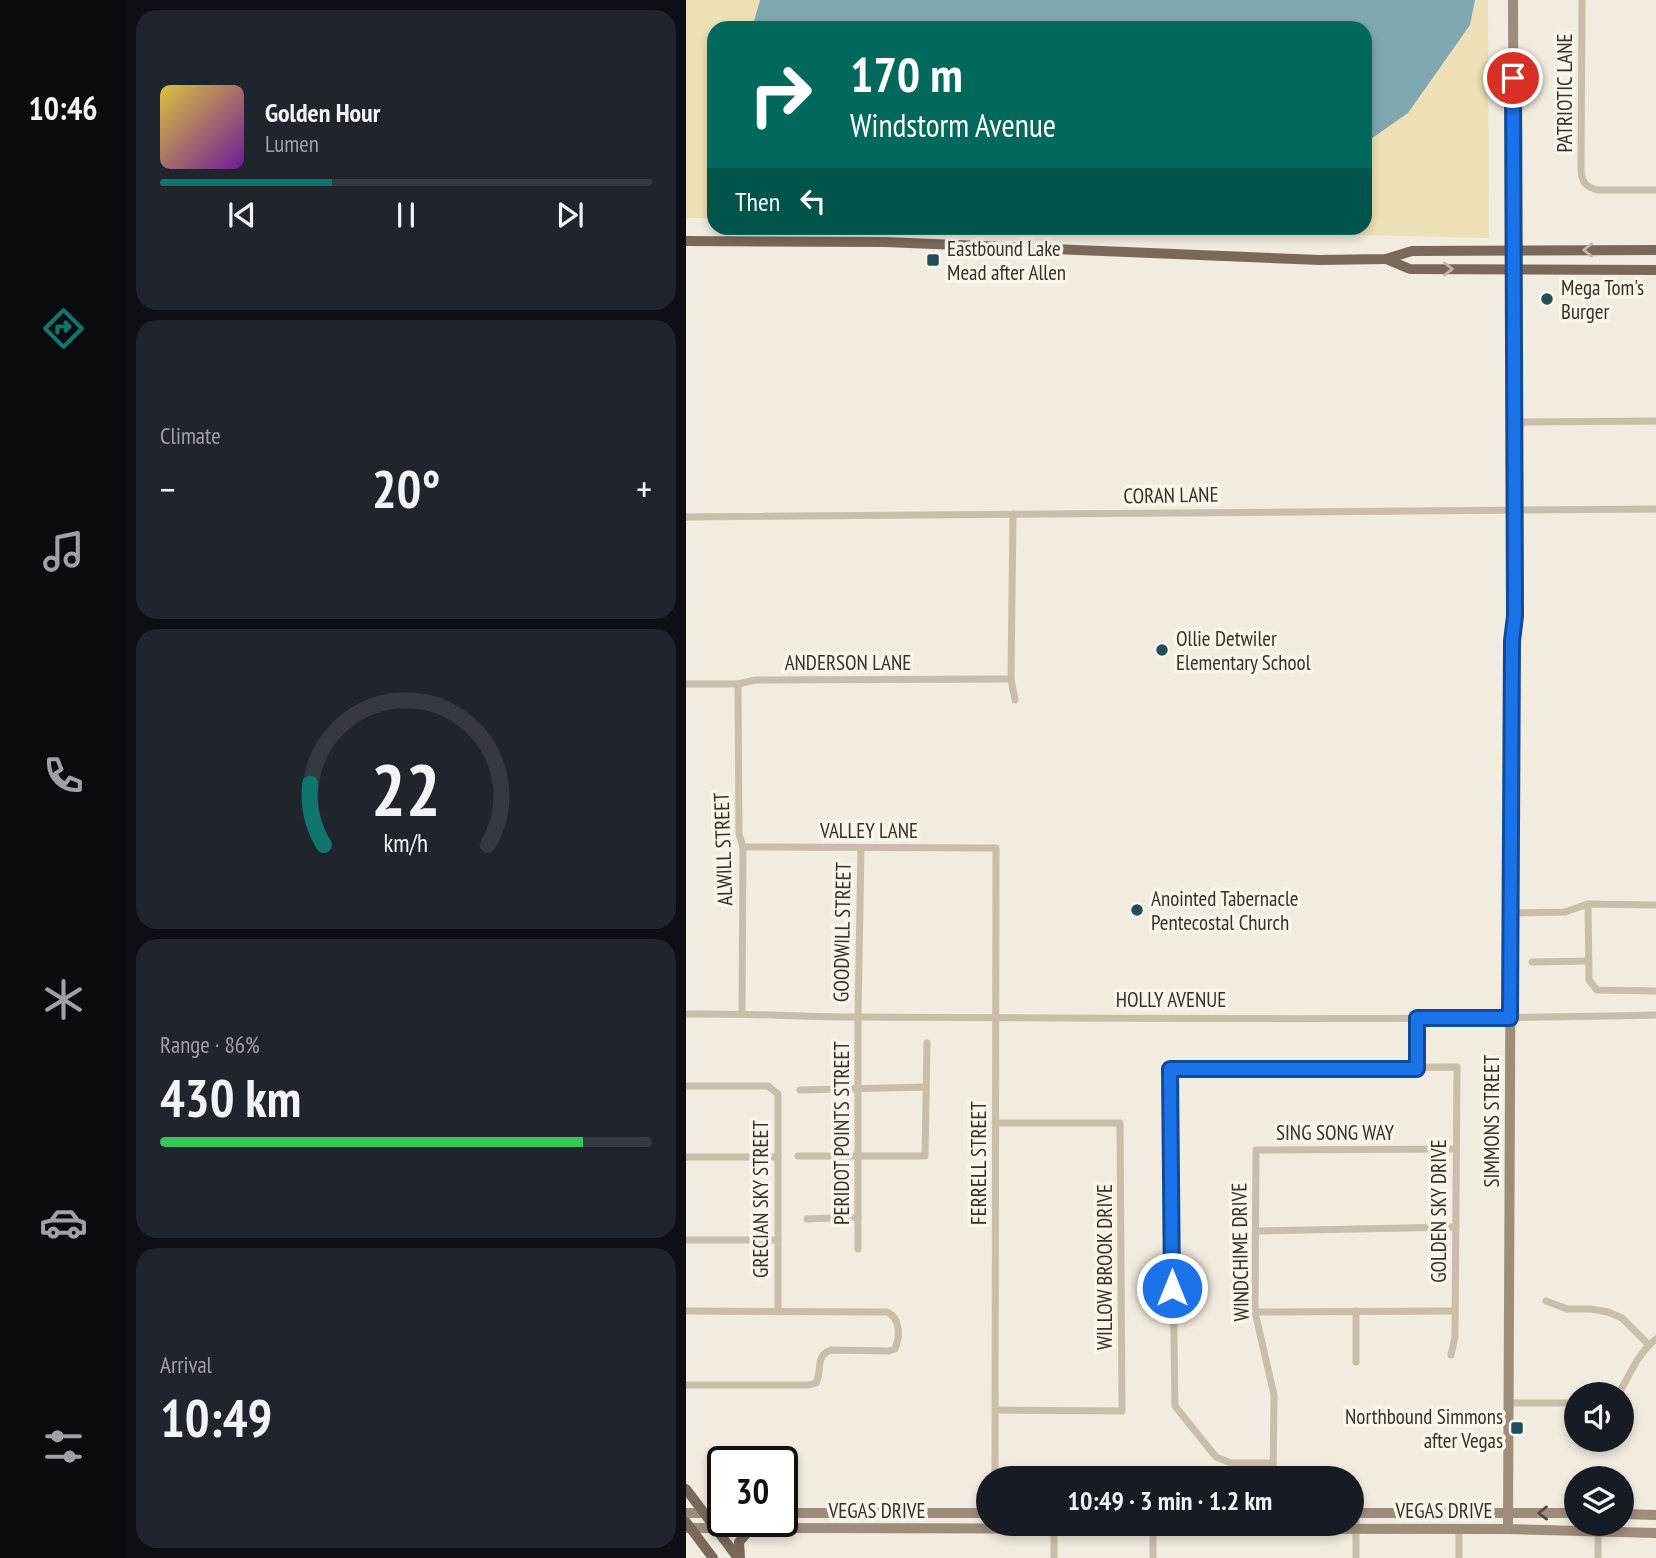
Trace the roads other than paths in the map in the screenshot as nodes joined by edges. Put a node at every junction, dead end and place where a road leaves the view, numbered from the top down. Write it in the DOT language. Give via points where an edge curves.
graph roads {
  1 [pos="1513,0"];
  2 [pos="1582,0"];
  3 [pos="1656,190"];
  4 [pos="686,241"];
  5 [pos="1656,250"];
  6 [pos="1512,251"];
  7 [pos="1386,259"];
  8 [pos="1512,270"];
  9 [pos="1656,270"];
  10 [pos="1656,421"];
  11 [pos="1513,432"];
  12 [pos="1656,509"];
  13 [pos="1513,510"];
  14 [pos="1013,514"];
  15 [pos="686,517"];
  16 [pos="1011,679"];
  17 [pos="686,684"];
  18 [pos="738,684"];
  19 [pos="1015,700"];
  20 [pos="743,848"];
  21 [pos="861,848"];
  22 [pos="996,848"];
  23 [pos="1588,904"];
  24 [pos="1656,905"];
  25 [pos="1511,913"];
  26 [pos="1589,961"];
  27 [pos="1532,962"];
  28 [pos="1656,990"];
  29 [pos="742,1013"];
  30 [pos="686,1014"];
  31 [pos="1656,1015"];
  32 [pos="996,1016"];
  33 [pos="858,1017"];
  34 [pos="1417,1018"];
  35 [pos="1510,1018"];
  36 [pos="927,1043"];
  37 [pos="1417,1069"];
  38 [pos="686,1086"];
  39 [pos="926,1087"];
  40 [pos="858,1089"];
  41 [pos="800,1090"];
  42 [pos="995,1124"];
  43 [pos="1456,1149"];
  44 [pos="1256,1150"];
  45 [pos="798,1156"];
  46 [pos="858,1156"];
  47 [pos="686,1157"];
  48 [pos="778,1157"];
  49 [pos="858,1217"];
  50 [pos="807,1219"];
  51 [pos="1456,1227"];
  52 [pos="1256,1231"];
  53 [pos="686,1240"];
  54 [pos="778,1240"];
  55 [pos="858,1249"];
  56 [pos="1546,1301"];
  57 [pos="686,1311"];
  58 [pos="778,1311"];
  59 [pos="1356,1311"];
  60 [pos="1455,1311"];
  61 [pos="1255,1312"];
  62 [pos="1656,1339"];
  63 [pos="1649,1345"];
  64 [pos="1451,1355"];
  65 [pos="1356,1362"];
  66 [pos="1625,1382"];
  67 [pos="686,1385"];
  68 [pos="1564,1403"];
  69 [pos="1509,1404"];
  70 [pos="996,1410"];
  71 [pos="1273,1463"];
  72 [pos="995,1466"];
  73 [pos="686,1489"];
  74 [pos="686,1513"];
  75 [pos="705,1513"];
  76 [pos="798,1513"];
  77 [pos="976,1513"];
  78 [pos="1364,1513"];
  79 [pos="1508,1513"];
  80 [pos="1564,1513"];
  81 [pos="1634,1514"];
  82 [pos="1656,1515"];
  83 [pos="707,1516"];
  84 [pos="688,1526"];
  85 [pos="707,1527"];
  86 [pos="976,1527"];
  87 [pos="798,1529"];
  88 [pos="1364,1529"];
  89 [pos="1459,1529"];
  90 [pos="1508,1529"];
  91 [pos="1564,1531"];
  92 [pos="1634,1533"];
  93 [pos="1656,1533"];
  94 [pos="1054,1536"];
  95 [pos="1153,1536"];
  96 [pos="1356,1536"];
  97 [pos="1598,1536"];
  98 [pos="723,1537"];
  99 [pos="743,1537"];
  100 [pos="713,1558"];
  101 [pos="739,1558"];
  102 [pos="1054,1558"];
  103 [pos="1153,1558"];
  104 [pos="1356,1558"];
  105 [pos="1459,1558"];
  106 [pos="1598,1558"];
  1 -- 6 [label="main road, SIMMONS STREET"];
  2 -- 3 [label="street, PATRIOTIC LANE" via="1581,170 1586,186"];
  4 -- 7 [label="main road" via="886,242"];
  5 -- 6 [label="main road, one-way"];
  6 -- 7 [label="main road" via="1412,251"];
  6 -- 8 [label="main road, SIMMONS STREET"];
  7 -- 8 [label="main road, one-way" via="1410,269"];
  8 -- 9 [label="main road"];
  8 -- 11 [label="main road, SIMMONS STREET"];
  10 -- 11 [label="street" via="1526,422"];
  11 -- 13 [label="main road, SIMMONS STREET"];
  12 -- 13 [label="street, CORAN LANE"];
  13 -- 14 [label="street, CORAN LANE"];
  13 -- 25 [label="main road, SIMMONS STREET"];
  14 -- 15 [label="street, CORAN LANE"];
  14 -- 16 [label="street"];
  16 -- 18 [label="street, ANDERSON LANE" via="756,680"];
  16 -- 19 [label="street"];
  17 -- 18 [label="street, ANDERSON LANE"];
  18 -- 20 [label="street, ALWILL STREET" via="739,834"];
  20 -- 21 [label="street, VALLEY LANE"];
  20 -- 29 [label="street, ALWILL STREET"];
  21 -- 22 [label="street, VALLEY LANE"];
  21 -- 33 [label="street, GOODWILL STREET"];
  22 -- 32 [label="street, FERRELL STREET"];
  23 -- 24 [label="street"];
  23 -- 25 [label="street" via="1565,912"];
  23 -- 26 [label="street"];
  25 -- 35 [label="main road, SIMMONS STREET"];
  26 -- 27 [label="street"];
  26 -- 28 [label="street" via="1589,980 1597,990"];
  29 -- 30 [label="street, HOLLY AVENUE"];
  29 -- 33 [label="street, HOLLY AVENUE"];
  31 -- 35 [label="street, HOLLY AVENUE"];
  32 -- 33 [label="street, HOLLY AVENUE"];
  32 -- 34 [label="street, HOLLY AVENUE"];
  32 -- 42 [label="street, FERRELL STREET"];
  33 -- 40 [label="street, PERIDOT POINTS STREET"];
  34 -- 35 [label="street, HOLLY AVENUE"];
  34 -- 37 [label="street"];
  35 -- 69 [label="main road, SIMMONS STREET"];
  36 -- 39 [label="street"];
  37 -- 43 [label="street, GOLDEN SKY DRIVE" via="1457,1067"];
  37 -- 71 [label="street" via="1170,1069 1175,1406 1216,1457 1231,1463"];
  38 -- 48 [label="street, GRECIAN SKY STREET" via="774,1089 778,1094"];
  39 -- 40 [label="street"];
  39 -- 46 [label="street" via="925,1156"];
  40 -- 41 [label="street"];
  40 -- 46 [label="street, PERIDOT POINTS STREET"];
  42 -- 70 [label="street, FERRELL STREET"];
  42 -- 70 [label="street, WILLOW BROOK DRIVE" via="1121,1123 1122,1411"];
  43 -- 44 [label="street, SING SONG WAY"];
  43 -- 51 [label="street, GOLDEN SKY DRIVE"];
  44 -- 52 [label="street, WINDCHIME DRIVE"];
  45 -- 46 [label="street"];
  46 -- 49 [label="street, PERIDOT POINTS STREET"];
  47 -- 48 [label="street"];
  48 -- 54 [label="street, GRECIAN SKY STREET"];
  49 -- 50 [label="street"];
  49 -- 55 [label="street, PERIDOT POINTS STREET"];
  51 -- 52 [label="street"];
  51 -- 60 [label="street, GOLDEN SKY DRIVE"];
  52 -- 61 [label="street, WINDCHIME DRIVE"];
  53 -- 54 [label="street"];
  54 -- 58 [label="street, GRECIAN SKY STREET"];
  56 -- 63 [label="street" via="1567,1309 1608,1312 1622,1318"];
  57 -- 58 [label="street"];
  58 -- 67 [label="street" via="887,1312 898,1321 897,1343 889,1351 824,1353 820,1377 808,1385"];
  59 -- 60 [label="street"];
  59 -- 61 [label="street"];
  59 -- 65 [label="street"];
  60 -- 64 [label="street, GOLDEN SKY DRIVE"];
  61 -- 71 [label="street, WINDCHIME DRIVE" via="1274,1395"];
  62 -- 63 [label="street"];
  63 -- 66 [label="street"];
  68 -- 69 [label="street"];
  69 -- 79 [label="main road, SIMMONS STREET"];
  70 -- 72 [label="street, FERRELL STREET"];
  73 -- 75 [label="main road"];
  74 -- 75 [label="main road"];
  75 -- 83 [label="main road"];
  76 -- 77 [label="main road, VEGAS DRIVE"];
  78 -- 79 [label="main road, VEGAS DRIVE"];
  80 -- 79 [label="main road, VEGAS DRIVE, one-way"];
  79 -- 90 [label="main road, SIMMONS STREET"];
  81 -- 82 [label="main road"];
  84 -- 85 [label="main road, VEGAS DRIVE"];
  84 -- 100 [label="main road"];
  86 -- 87 [label="main road, VEGAS DRIVE"];
  88 -- 89 [label="main road, VEGAS DRIVE"];
  89 -- 90 [label="main road, VEGAS DRIVE"];
  89 -- 105 [label="street"];
  90 -- 91 [label="main road, VEGAS DRIVE"];
  92 -- 93 [label="main road, VEGAS DRIVE"];
  94 -- 102 [label="street"];
  95 -- 103 [label="street"];
  96 -- 104 [label="street"];
  97 -- 106 [label="street"];
  98 -- 101 [label="main road"];
  99 -- 101 [label="main road"];
}
